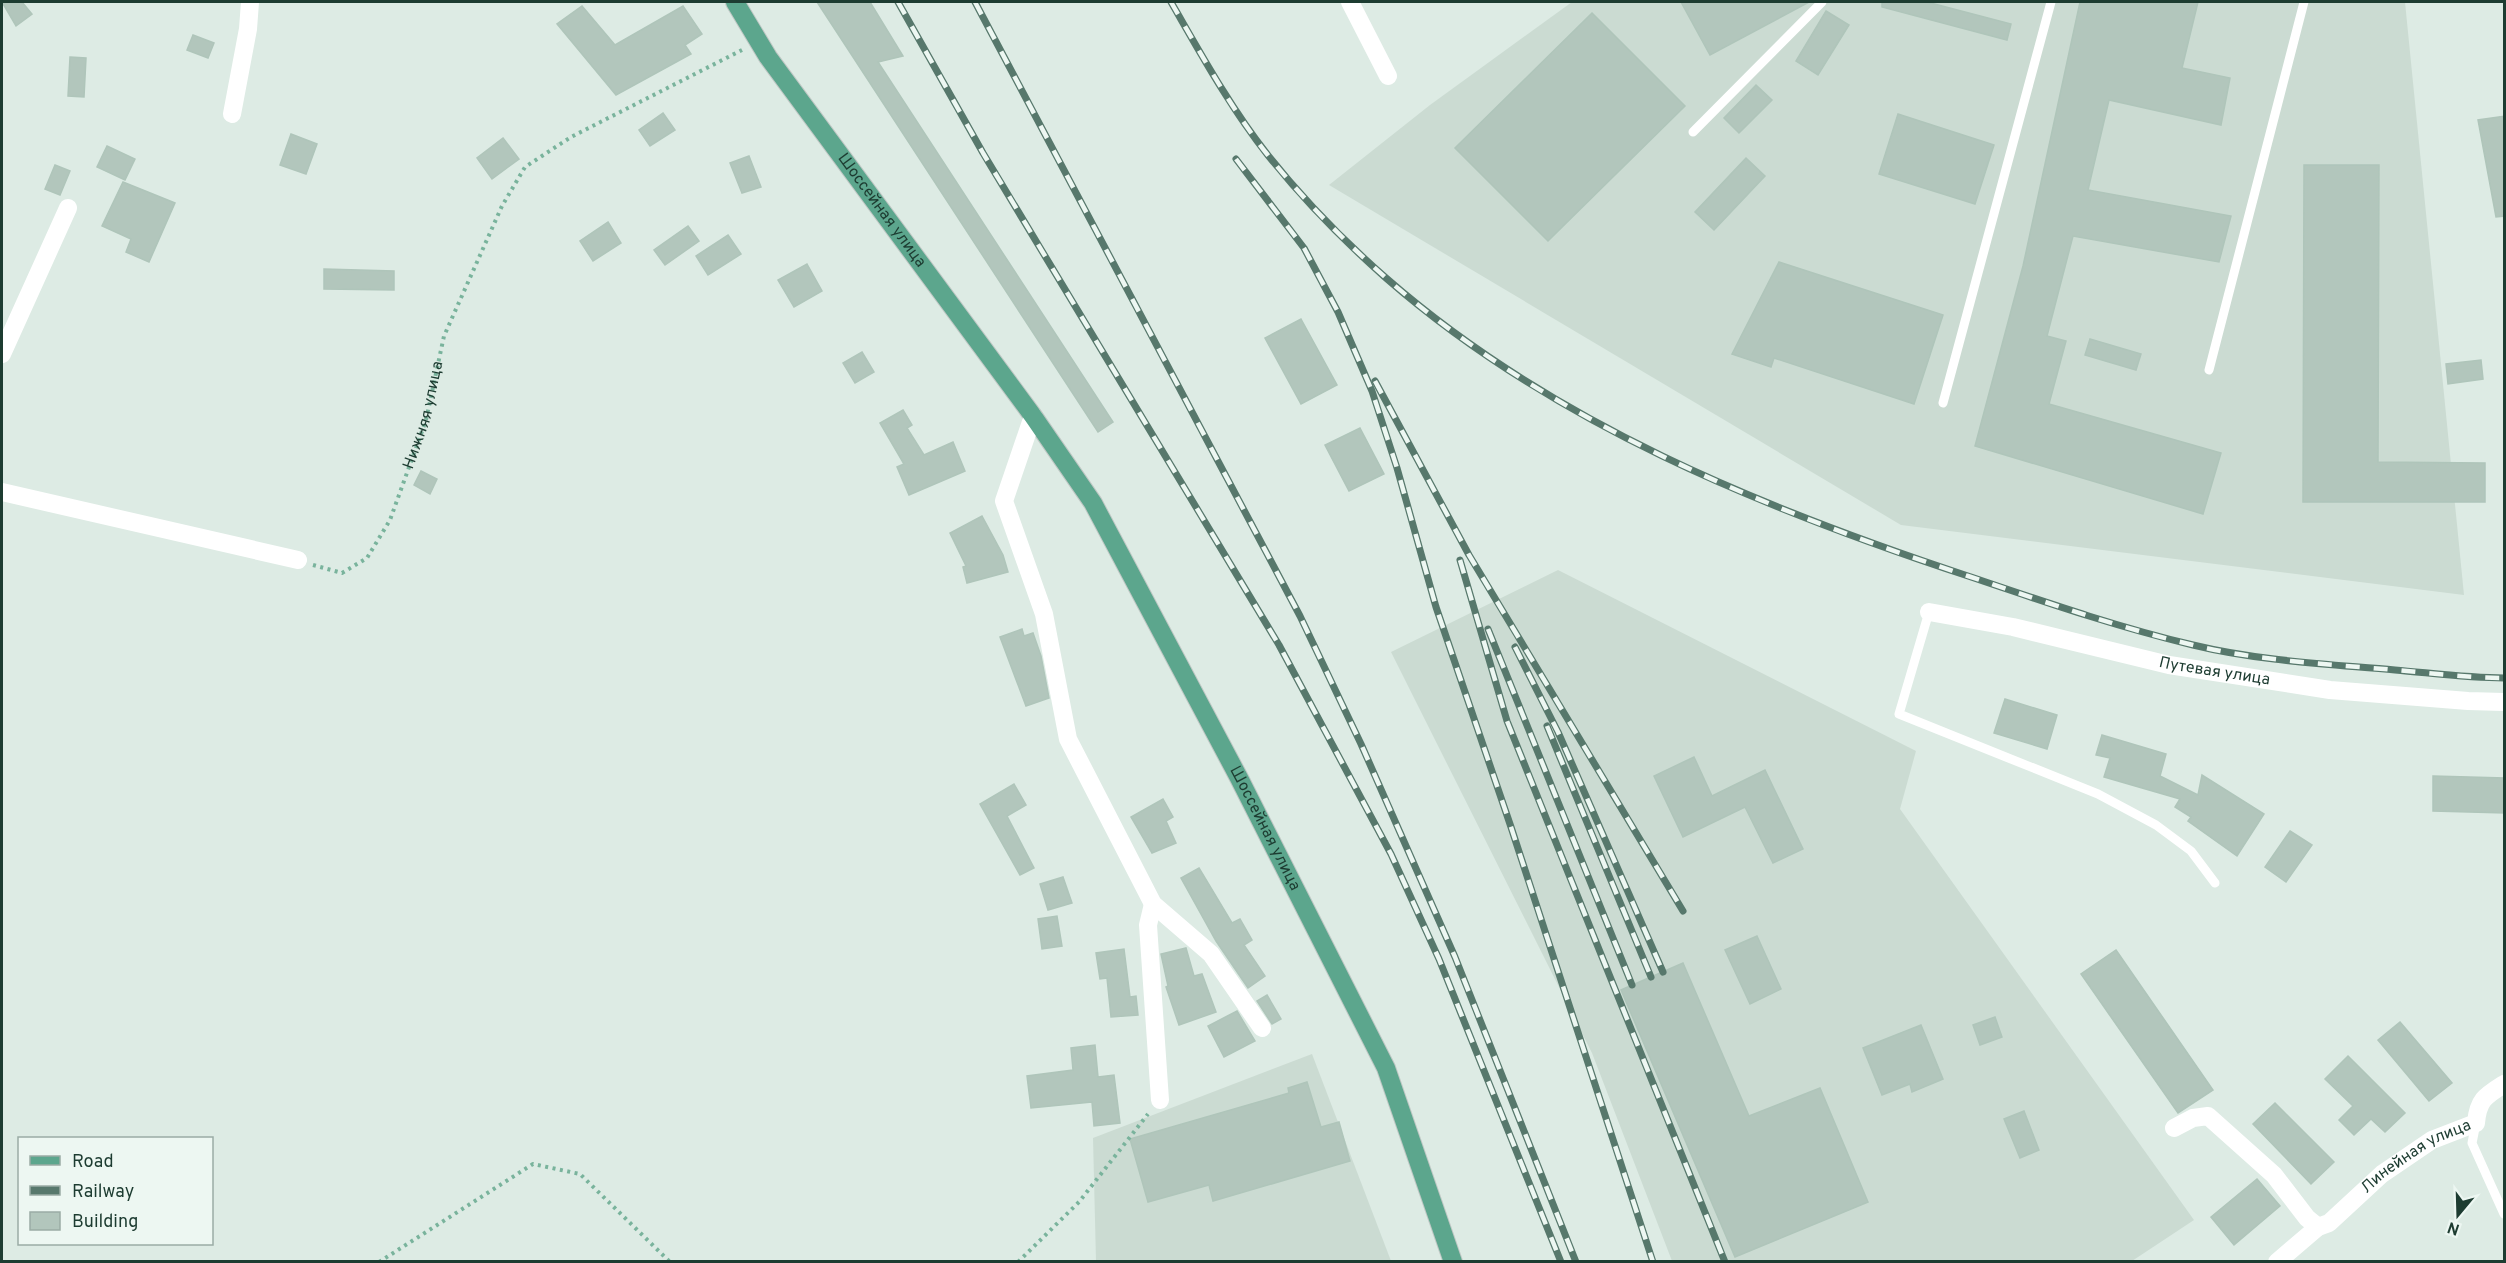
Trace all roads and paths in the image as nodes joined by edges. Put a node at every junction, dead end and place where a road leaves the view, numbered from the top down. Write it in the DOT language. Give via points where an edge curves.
graph roads {
  1 [pos="250,2"];
  2 [pos="735,2"];
  3 [pos="1350,2"];
  4 [pos="1822,2"];
  5 [pos="2051,2"];
  6 [pos="2304,2"];
  7 [pos="759,41"];
  8 [pos="1388,76"];
  9 [pos="232,114"];
  10 [pos="1692,132"];
  11 [pos="68,208"];
  12 [pos="2,354"];
  13 [pos="2209,370"];
  14 [pos="1943,403"];
  15 [pos="1033,416"];
  16 [pos="2,492"];
  17 [pos="298,560"];
  18 [pos="1929,612"];
  19 [pos="2505,702"];
  20 [pos="2215,883"];
  21 [pos="1154,904"];
  22 [pos="1262,1028"];
  23 [pos="2505,1084"];
  24 [pos="1160,1100"];
  25 [pos="2476,1123"];
  26 [pos="2174,1128"];
  27 [pos="2505,1215"];
  28 [pos="2318,1227"];
  29 [pos="379,1262"];
  30 [pos="670,1262"];
  31 [pos="1018,1262"];
  32 [pos="1454,1262"];
  33 [pos="2277,1262"];
  1 -- 9 [label="street"];
  2 -- 7 [label="main road, Шоссейная улица"];
  3 -- 8 [label="street"];
  4 -- 10 [label="lane"];
  5 -- 14 [label="lane"];
  6 -- 13 [label="lane"];
  7 -- 15 [label="main road, Шоссейная улица"];
  7 -- 17 [label="path, Нижняя улица" via="571,137 525,167 502,206 444,336 426,420 390,520 367,558 342,573"];
  11 -- 12 [label="street"];
  15 -- 21 [label="street" via="1004,501 1044,614 1068,739"];
  15 -- 32 [label="main road, Шоссейная улица" via="1104,524 1239,777 1386,1068"];
  16 -- 17 [label="street"];
  18 -- 19 [label="street, Путевая улица" via="2013,627 2181,667 2330,690"];
  18 -- 20 [label="lane" via="1899,714 2098,794 2156,825 2191,851"];
  21 -- 22 [label="street" via="1211,954"];
  21 -- 24 [label="street" via="1148,925"];
  23 -- 25 [label="street, Линейная улица" via="2489,1093 2478,1106"];
  24 -- 31 [label="path" via="1080,1202"];
  25 -- 27 [label="lane" via="2472,1143"];
  25 -- 28 [label="street, Линейная улица" via="2432,1140 2382,1174 2329,1223"];
  26 -- 28 [label="street" via="2193,1118 2208,1116 2274,1175"];
  28 -- 33 [label="street, Линейная улица"];
  29 -- 30 [label="path" via="533,1164 580,1174"];
}
